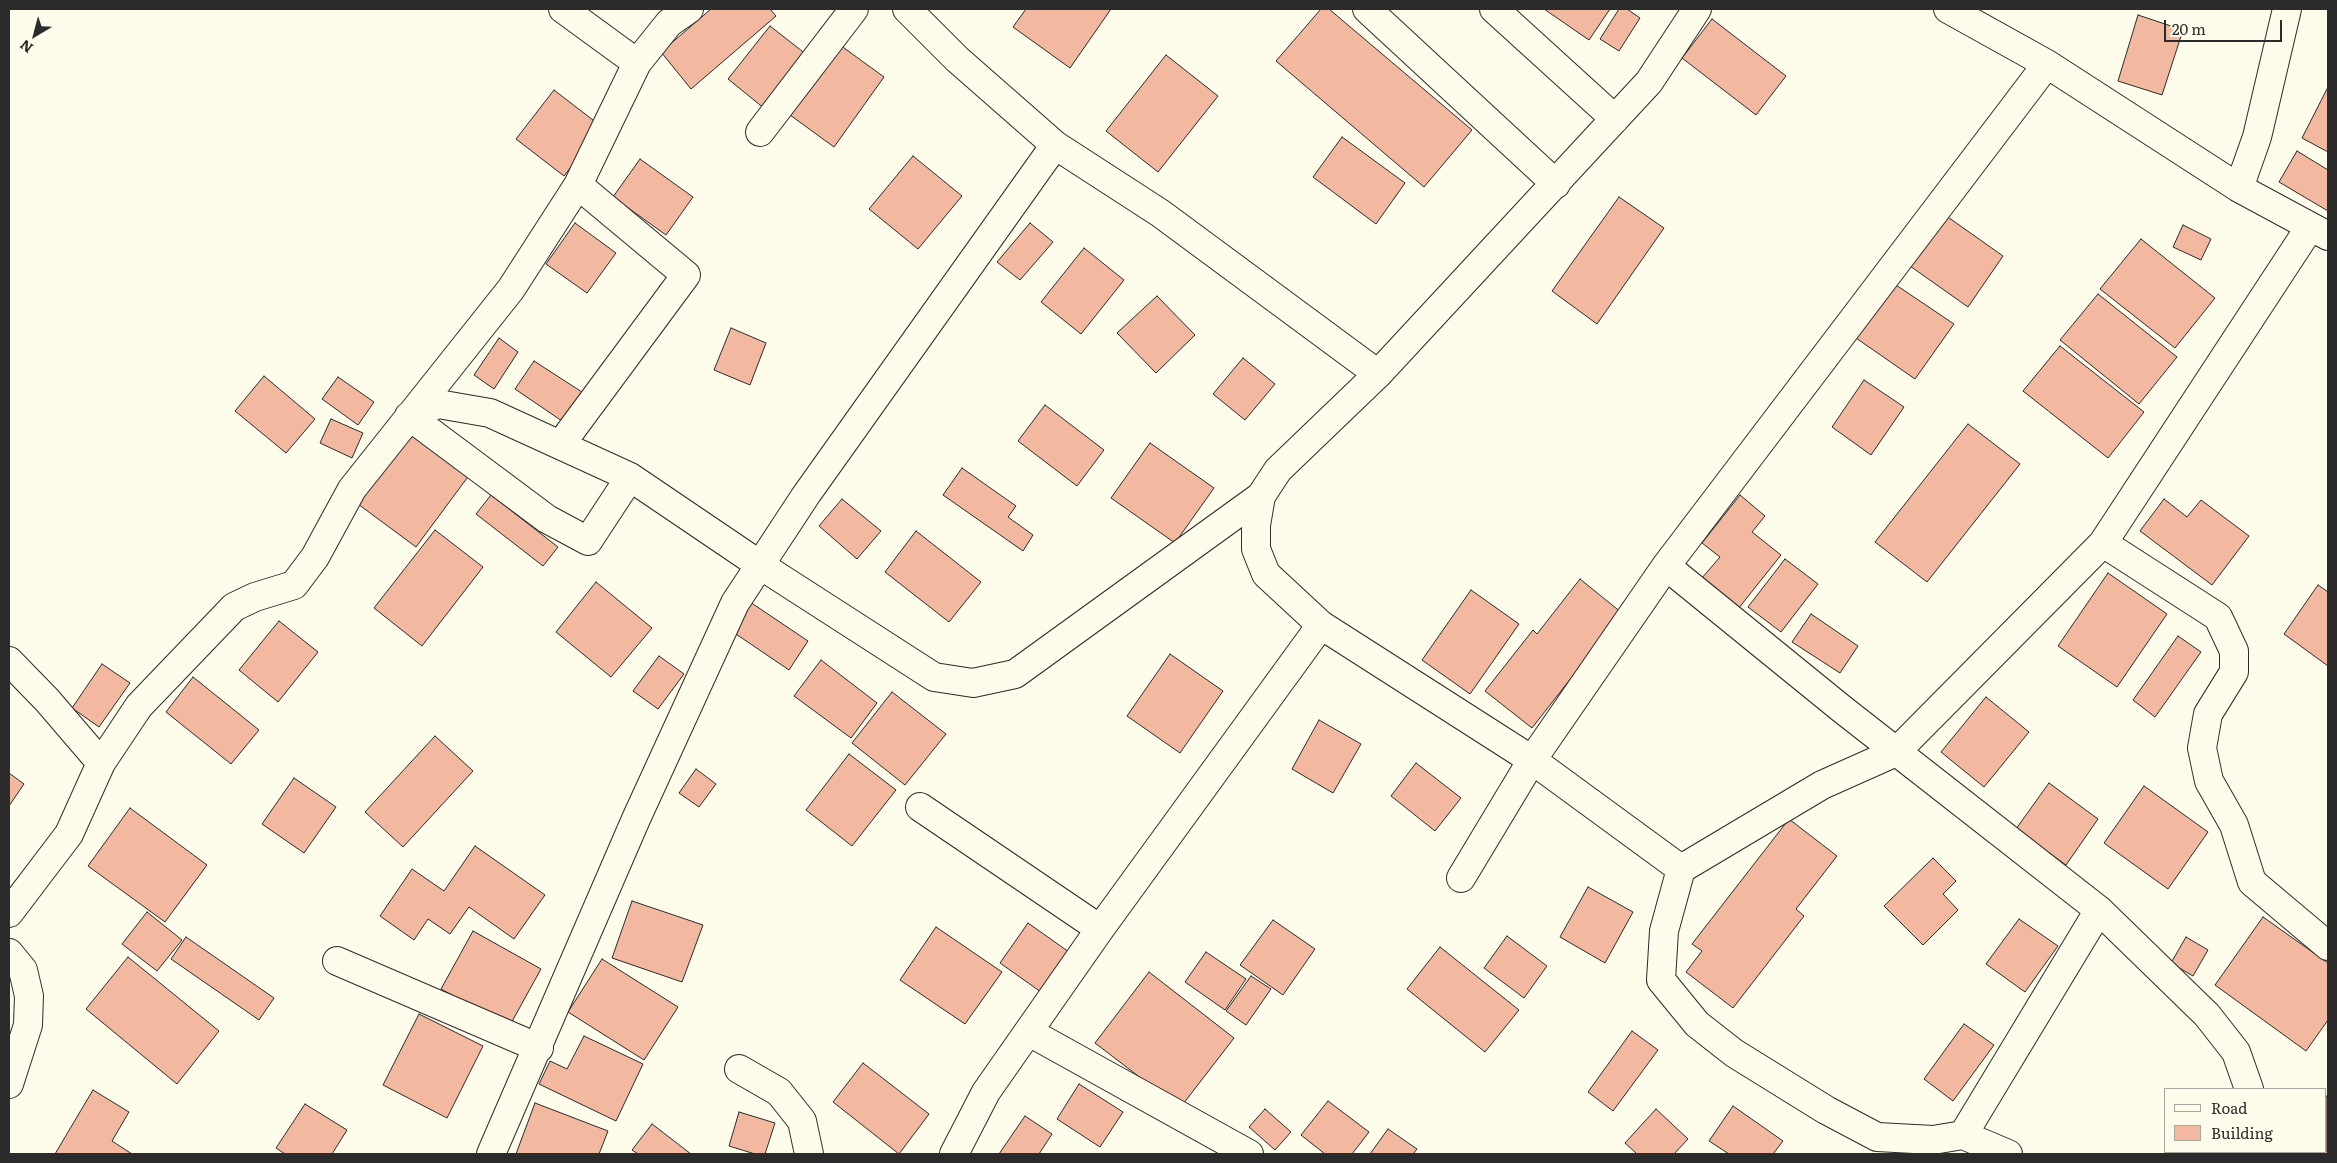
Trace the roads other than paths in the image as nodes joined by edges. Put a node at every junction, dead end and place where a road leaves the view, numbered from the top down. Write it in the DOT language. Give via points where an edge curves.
graph roads {
  1 [pos="563,9"];
  2 [pos="689,9"];
  3 [pos="854,9"];
  4 [pos="907,9"];
  5 [pos="1367,9"];
  6 [pos="1494,9"];
  7 [pos="1696,9"];
  8 [pos="1948,9"];
  9 [pos="2287,9"];
  10 [pos="1985,18"];
  11 [pos="638,63"];
  12 [pos="2047,64"];
  13 [pos="1616,119"];
  14 [pos="760,132"];
  15 [pos="1055,144"];
  16 [pos="1556,184"];
  17 [pos="578,185"];
  18 [pos="2239,188"];
  19 [pos="2319,231"];
  20 [pos="1378,374"];
  21 [pos="410,416"];
  22 [pos="561,444"];
  23 [pos="630,477"];
  24 [pos="1261,496"];
  25 [pos="2104,543"];
  26 [pos="760,565"];
  27 [pos="1666,566"];
  28 [pos="1321,625"];
  29 [pos="9,661"];
  30 [pos="1896,752"];
  31 [pos="1532,760"];
  32 [pos="101,763"];
  33 [pos="920,807"];
  34 [pos="1681,869"];
  35 [pos="1461,878"];
  36 [pos="2099,910"];
  37 [pos="9,913"];
  38 [pos="1100,929"];
  39 [pos="2328,946"];
  40 [pos="9,953"];
  41 [pos="337,961"];
  42 [pos="1028,1032"];
  43 [pos="539,1048"];
  44 [pos="739,1069"];
  45 [pos="9,1084"];
  46 [pos="2249,1088"];
  47 [pos="1963,1135"];
  48 [pos="1929,1147"];
  49 [pos="491,1154"];
  50 [pos="809,1154"];
  51 [pos="954,1154"];
  52 [pos="1250,1154"];
  53 [pos="2008,1154"];
  1 -- 11 [label="street"];
  2 -- 11 [label="street" via="670,23"];
  3 -- 14 [label="street"];
  4 -- 15 [label="street" via="957,60"];
  5 -- 16 [label="street"];
  6 -- 13 [label="street"];
  7 -- 13 [label="street" via="1649,82"];
  8 -- 10 [label="street"];
  9 -- 18 [label="street" via="2257,136"];
  10 -- 12 [label="street"];
  11 -- 17 [label="street"];
  12 -- 18 [label="street"];
  12 -- 27 [label="street"];
  13 -- 16 [label="street"];
  15 -- 20 [label="street" via="1160,213"];
  15 -- 26 [label="street" via="806,494"];
  16 -- 20 [label="street"];
  17 -- 21 [label="street" via="511,289"];
  17 -- 22 [label="street" via="686,275"];
  18 -- 19 [label="street"];
  19 -- 25 [label="street"];
  20 -- 24 [label="street" via="1278,470"];
  21 -- 22 [label="street" via="438,404 490,412"];
  21 -- 23 [label="street" via="547,519 588,540"];
  21 -- 32 [label="street" via="352,489 315,557 294,585 254,597 234,608 139,706"];
  22 -- 23 [label="street"];
  23 -- 26 [label="street"];
  24 -- 26 [label="street" via="1015,674 973,683 934,678"];
  24 -- 28 [label="street" via="1256,549 1266,574"];
  25 -- 30 [label="street"];
  25 -- 39 [label="street" via="2218,616 2234,651 2234,672 2208,714 2202,748 2209,781 2234,825 2252,882"];
  26 -- 43 [label="street" via="735,603 640,810"];
  27 -- 30 [label="street"];
  27 -- 31 [label="street"];
  28 -- 31 [label="street"];
  28 -- 38 [label="street"];
  29 -- 32 [label="street"];
  30 -- 34 [label="street" via="1822,785"];
  30 -- 36 [label="street"];
  31 -- 34 [label="street"];
  31 -- 35 [label="street"];
  32 -- 37 [label="street" via="69,834"];
  33 -- 38 [label="street"];
  34 -- 48 [label="street" via="1664,931 1661,980 1697,1024 1734,1053 1826,1110 1877,1137"];
  36 -- 46 [label="street" via="2207,1015 2236,1052"];
  36 -- 47 [label="street"];
  38 -- 42 [label="street"];
  40 -- 45 [label="street" via="23,970 29,996 28,1025"];
  41 -- 43 [label="street"];
  42 -- 51 [label="street" via="986,1092"];
  42 -- 52 [label="street"];
  43 -- 49 [label="street"];
  44 -- 50 [label="street" via="779,1092 802,1121"];
  47 -- 48 [label="street"];
  47 -- 53 [label="street"];
}
